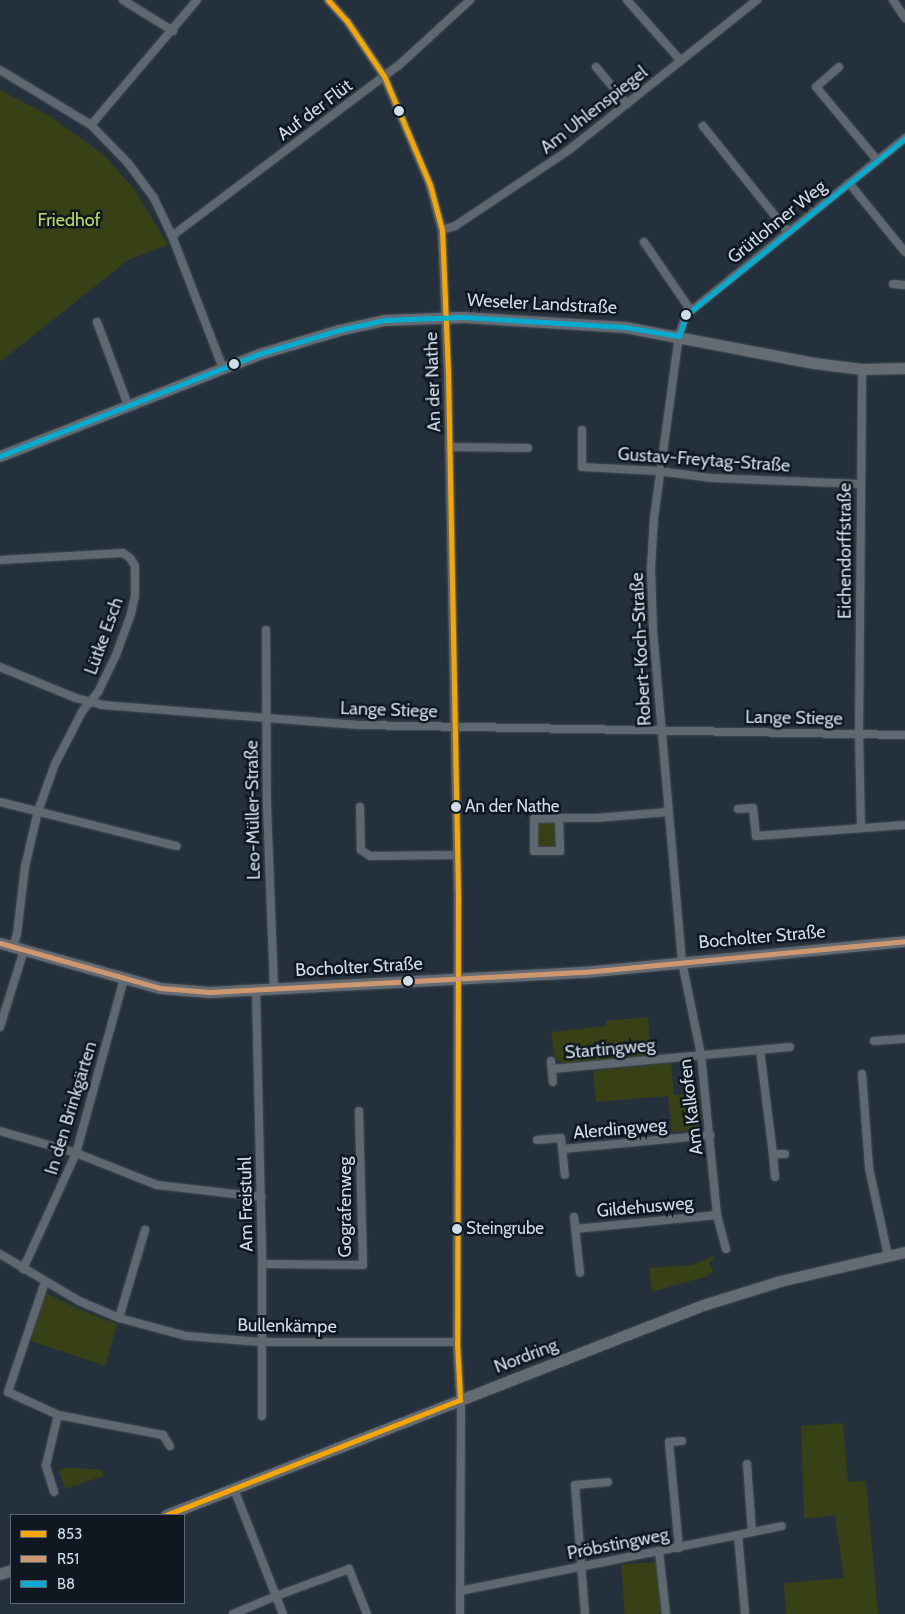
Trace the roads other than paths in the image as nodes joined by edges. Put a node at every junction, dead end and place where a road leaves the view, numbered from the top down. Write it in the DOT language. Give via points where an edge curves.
graph roads {
  1 [pos="123,0"];
  2 [pos="197,0"];
  3 [pos="328,0"];
  4 [pos="470,0"];
  5 [pos="627,0"];
  6 [pos="757,0"];
  7 [pos="893,0"];
  8 [pos="905,18"];
  9 [pos="173,31"];
  10 [pos="680,61"];
  11 [pos="596,67"];
  12 [pos="839,67"];
  13 [pos="0,70"];
  14 [pos="384,76"];
  15 [pos="627,104"];
  16 [pos="92,125"];
  17 [pos="703,126"];
  18 [pos="905,138"];
  19 [pos="877,160"];
  20 [pos="849,183"];
  21 [pos="442,230"];
  22 [pos="788,232"];
  23 [pos="172,236"];
  24 [pos="644,242"];
  25 [pos="905,252"];
  26 [pos="893,284"];
  27 [pos="905,285"];
  28 [pos="691,310"];
  29 [pos="446,316"];
  30 [pos="97,322"];
  31 [pos="679,336"];
  32 [pos="223,368"];
  33 [pos="905,368"];
  34 [pos="862,369"];
  35 [pos="128,405"];
  36 [pos="582,430"];
  37 [pos="449,447"];
  38 [pos="528,448"];
  39 [pos="0,456"];
  40 [pos="658,471"];
  41 [pos="861,484"];
  42 [pos="0,560"];
  43 [pos="266,630"];
  44 [pos="0,667"];
  45 [pos="89,702"];
  46 [pos="266,718"];
  47 [pos="455,727"];
  48 [pos="660,731"];
  49 [pos="859,734"];
  50 [pos="905,735"];
  51 [pos="0,802"];
  52 [pos="360,806"];
  53 [pos="738,809"];
  54 [pos="38,811"];
  55 [pos="668,812"];
  56 [pos="559,818"];
  57 [pos="905,825"];
  58 [pos="862,828"];
  59 [pos="177,846"];
  60 [pos="457,855"];
  61 [pos="905,941"];
  62 [pos="0,943"];
  63 [pos="19,948"];
  64 [pos="682,962"];
  65 [pos="124,979"];
  66 [pos="458,979"];
  67 [pos="256,990"];
  68 [pos="274,990"];
  69 [pos="0,1026"];
  70 [pos="905,1039"];
  71 [pos="874,1042"];
  72 [pos="790,1047"];
  73 [pos="760,1050"];
  74 [pos="701,1055"];
  75 [pos="862,1074"];
  76 [pos="553,1082"];
  77 [pos="359,1112"];
  78 [pos="0,1131"];
  79 [pos="710,1135"];
  80 [pos="538,1140"];
  81 [pos="563,1149"];
  82 [pos="76,1153"];
  83 [pos="773,1154"];
  84 [pos="785,1154"];
  85 [pos="565,1175"];
  86 [pos="775,1177"];
  87 [pos="261,1197"];
  88 [pos="717,1215"];
  89 [pos="574,1217"];
  90 [pos="575,1229"];
  91 [pos="145,1230"];
  92 [pos="726,1249"];
  93 [pos="905,1252"];
  94 [pos="0,1254"];
  95 [pos="888,1256"];
  96 [pos="262,1264"];
  97 [pos="23,1269"];
  98 [pos="580,1273"];
  99 [pos="45,1282"];
  100 [pos="119,1318"];
  101 [pos="261,1342"];
  102 [pos="457,1342"];
  103 [pos="460,1400"];
  104 [pos="58,1415"];
  105 [pos="262,1416"];
  106 [pos="682,1441"];
  107 [pos="170,1446"];
  108 [pos="747,1464"];
  109 [pos="608,1482"];
  110 [pos="234,1489"];
  111 [pos="54,1492"];
  112 [pos="169,1514"];
  113 [pos="782,1526"];
  114 [pos="752,1532"];
  115 [pos="738,1535"];
  116 [pos="678,1548"];
  117 [pos="659,1551"];
  118 [pos="581,1567"];
  119 [pos="460,1591"];
  120 [pos="276,1596"];
  121 [pos="233,1614"];
  122 [pos="283,1614"];
  123 [pos="367,1614"];
  124 [pos="460,1614"];
  125 [pos="585,1614"];
  126 [pos="666,1614"];
  127 [pos="744,1614"];
  1 -- 9 [label="street"];
  2 -- 9 [label="street"];
  3 -- 14 [label="street, An der Nathe" via="347,21"];
  4 -- 14 [label="street, Auf der Flüt"];
  5 -- 10 [label="street"];
  6 -- 10 [label="street, Am Uhlenspiegel"];
  7 -- 8 [label="street"];
  9 -- 16 [label="street"];
  10 -- 15 [label="street, Am Uhlenspiegel"];
  11 -- 15 [label="street"];
  12 -- 19 [label="street" via="816,86"];
  13 -- 16 [label="street"];
  14 -- 21 [label="street, An der Nathe" via="430,185"];
  14 -- 23 [label="street, Auf der Flüt"];
  15 -- 21 [label="street, Am Uhlenspiegel" via="569,150 455,226"];
  16 -- 23 [label="street" via="154,198"];
  17 -- 22 [label="street"];
  18 -- 19 [label="street, Grütlohner Weg"];
  19 -- 20 [label="street, Grütlohner Weg"];
  20 -- 22 [label="street, Grütlohner Weg"];
  20 -- 25 [label="street"];
  21 -- 29 [label="street, An der Nathe"];
  22 -- 28 [label="street, Grütlohner Weg"];
  23 -- 32 [label="street"];
  24 -- 28 [label="street"];
  26 -- 27 [label="street"];
  28 -- 31 [label="street, Grütlohner Weg" via="684,318"];
  29 -- 31 [label="street, Weseler Landstraße" via="625,327"];
  29 -- 32 [label="street, Weseler Landstraße" via="385,320 339,330"];
  29 -- 37 [label="street, An der Nathe"];
  30 -- 35 [label="street"];
  31 -- 34 [label="street, Weseler Landstraße"];
  31 -- 40 [label="street, Robert-Koch-Straße"];
  32 -- 35 [label="street, Weseler Landstraße"];
  33 -- 34 [label="street, Weseler Landstraße"];
  34 -- 41 [label="street, Eichendorffstraße"];
  35 -- 39 [label="street, Weseler Landstraße"];
  36 -- 40 [label="street, Gustav-Freytag-Straße" via="582,467"];
  37 -- 38 [label="street, An der Nathe"];
  37 -- 47 [label="street, An der Nathe"];
  40 -- 41 [label="street, Gustav-Freytag-Straße" via="712,478"];
  40 -- 48 [label="street, Robert-Koch-Straße" via="651,568"];
  41 -- 49 [label="street, Eichendorffstraße"];
  42 -- 45 [label="street, Lütke Esch" via="112,553 123,553 130,558 135,566 131,614 116,655 98,692"];
  43 -- 46 [label="street, Leo-Müller-Straße"];
  44 -- 45 [label="street, Lange Stiege"];
  45 -- 46 [label="street, Lange Stiege"];
  45 -- 54 [label="street, Lütke Esch" via="55,764"];
  46 -- 47 [label="street, Lange Stiege" via="359,725"];
  46 -- 68 [label="street, Leo-Müller-Straße"];
  47 -- 48 [label="street, Lange Stiege"];
  47 -- 60 [label="street, An der Nathe"];
  48 -- 49 [label="street, Lange Stiege"];
  48 -- 55 [label="street, Robert-Koch-Straße"];
  49 -- 50 [label="street, Lange Stiege"];
  49 -- 58 [label="street, Eichendorffstraße"];
  51 -- 54 [label="street"];
  52 -- 60 [label="street" via="361,850 370,856"];
  53 -- 58 [label="street" via="753,808 756,836"];
  54 -- 59 [label="street"];
  54 -- 63 [label="street, Lütke Esch" via="26,867"];
  55 -- 56 [label="street"];
  55 -- 64 [label="street, Robert-Koch-Straße"];
  56 -- 56 [label="street" via="560,851 534,851 534,819"];
  57 -- 58 [label="street"];
  60 -- 66 [label="street, An der Nathe"];
  61 -- 64 [label="street, Bocholter Straße"];
  62 -- 63 [label="street, Bocholter Straße"];
  63 -- 65 [label="street, Bocholter Straße"];
  63 -- 69 [label="street, Lütke Esch"];
  64 -- 66 [label="street, Bocholter Straße" via="584,972"];
  64 -- 74 [label="street, Am Kalkofen"];
  65 -- 67 [label="street, Bocholter Straße" via="192,992"];
  65 -- 82 [label="street, In den Brinkgärten"];
  66 -- 68 [label="street, Bocholter Straße"];
  66 -- 102 [label="street"];
  67 -- 68 [label="street, Bocholter Straße"];
  67 -- 87 [label="street, Am Freistuhl"];
  70 -- 71 [label="street"];
  72 -- 73 [label="street, Startingweg"];
  73 -- 74 [label="street, Startingweg"];
  73 -- 83 [label="street"];
  74 -- 76 [label="street, Startingweg" via="551,1065"];
  74 -- 79 [label="street, Am Kalkofen"];
  75 -- 95 [label="street" via="869,1168"];
  77 -- 96 [label="street, Gografenweg" via="363,1265"];
  78 -- 82 [label="street"];
  79 -- 81 [label="street, Alerdingweg"];
  79 -- 88 [label="street, Am Kalkofen"];
  80 -- 81 [label="street, Alerdingweg" via="561,1138"];
  81 -- 85 [label="street, Alerdingweg"];
  82 -- 87 [label="street" via="157,1185"];
  82 -- 97 [label="street, In den Brinkgärten"];
  83 -- 84 [label="street"];
  83 -- 86 [label="street"];
  87 -- 96 [label="street, Am Freistuhl"];
  88 -- 90 [label="street, Gildehusweg"];
  88 -- 92 [label="street, Am Kalkofen"];
  89 -- 90 [label="street, Gildehusweg"];
  90 -- 98 [label="street, Gildehusweg"];
  91 -- 100 [label="street"];
  93 -- 95 [label="street, Nordring"];
  94 -- 97 [label="street, Bullenkämpe"];
  95 -- 103 [label="street, Nordring" via="734,1295"];
  96 -- 101 [label="street, Am Freistuhl"];
  97 -- 99 [label="street, Bullenkämpe"];
  99 -- 100 [label="street, Bullenkämpe"];
  99 -- 104 [label="street" via="8,1392"];
  100 -- 101 [label="street, Bullenkämpe" via="186,1336"];
  101 -- 102 [label="street, Bullenkämpe"];
  101 -- 105 [label="street, Am Freistuhl"];
  102 -- 103 [label="street"];
  103 -- 110 [label="street, Nordring"];
  103 -- 119 [label="street"];
  104 -- 107 [label="street" via="164,1435"];
  104 -- 111 [label="street" via="46,1465"];
  106 -- 116 [label="street" via="669,1442"];
  108 -- 114 [label="street"];
  109 -- 118 [label="street" via="575,1485"];
  110 -- 112 [label="street, Nordring"];
  110 -- 120 [label="street"];
  113 -- 114 [label="street, Pröbstingweg"];
  114 -- 115 [label="street, Pröbstingweg"];
  115 -- 116 [label="street, Pröbstingweg"];
  115 -- 127 [label="street"];
  116 -- 117 [label="street, Pröbstingweg"];
  117 -- 118 [label="street, Pröbstingweg"];
  117 -- 126 [label="street"];
  118 -- 119 [label="street, Pröbstingweg"];
  118 -- 125 [label="street"];
  119 -- 124 [label="street"];
  120 -- 121 [label="street"];
  120 -- 122 [label="street"];
  120 -- 123 [label="street" via="349,1569"];
}
